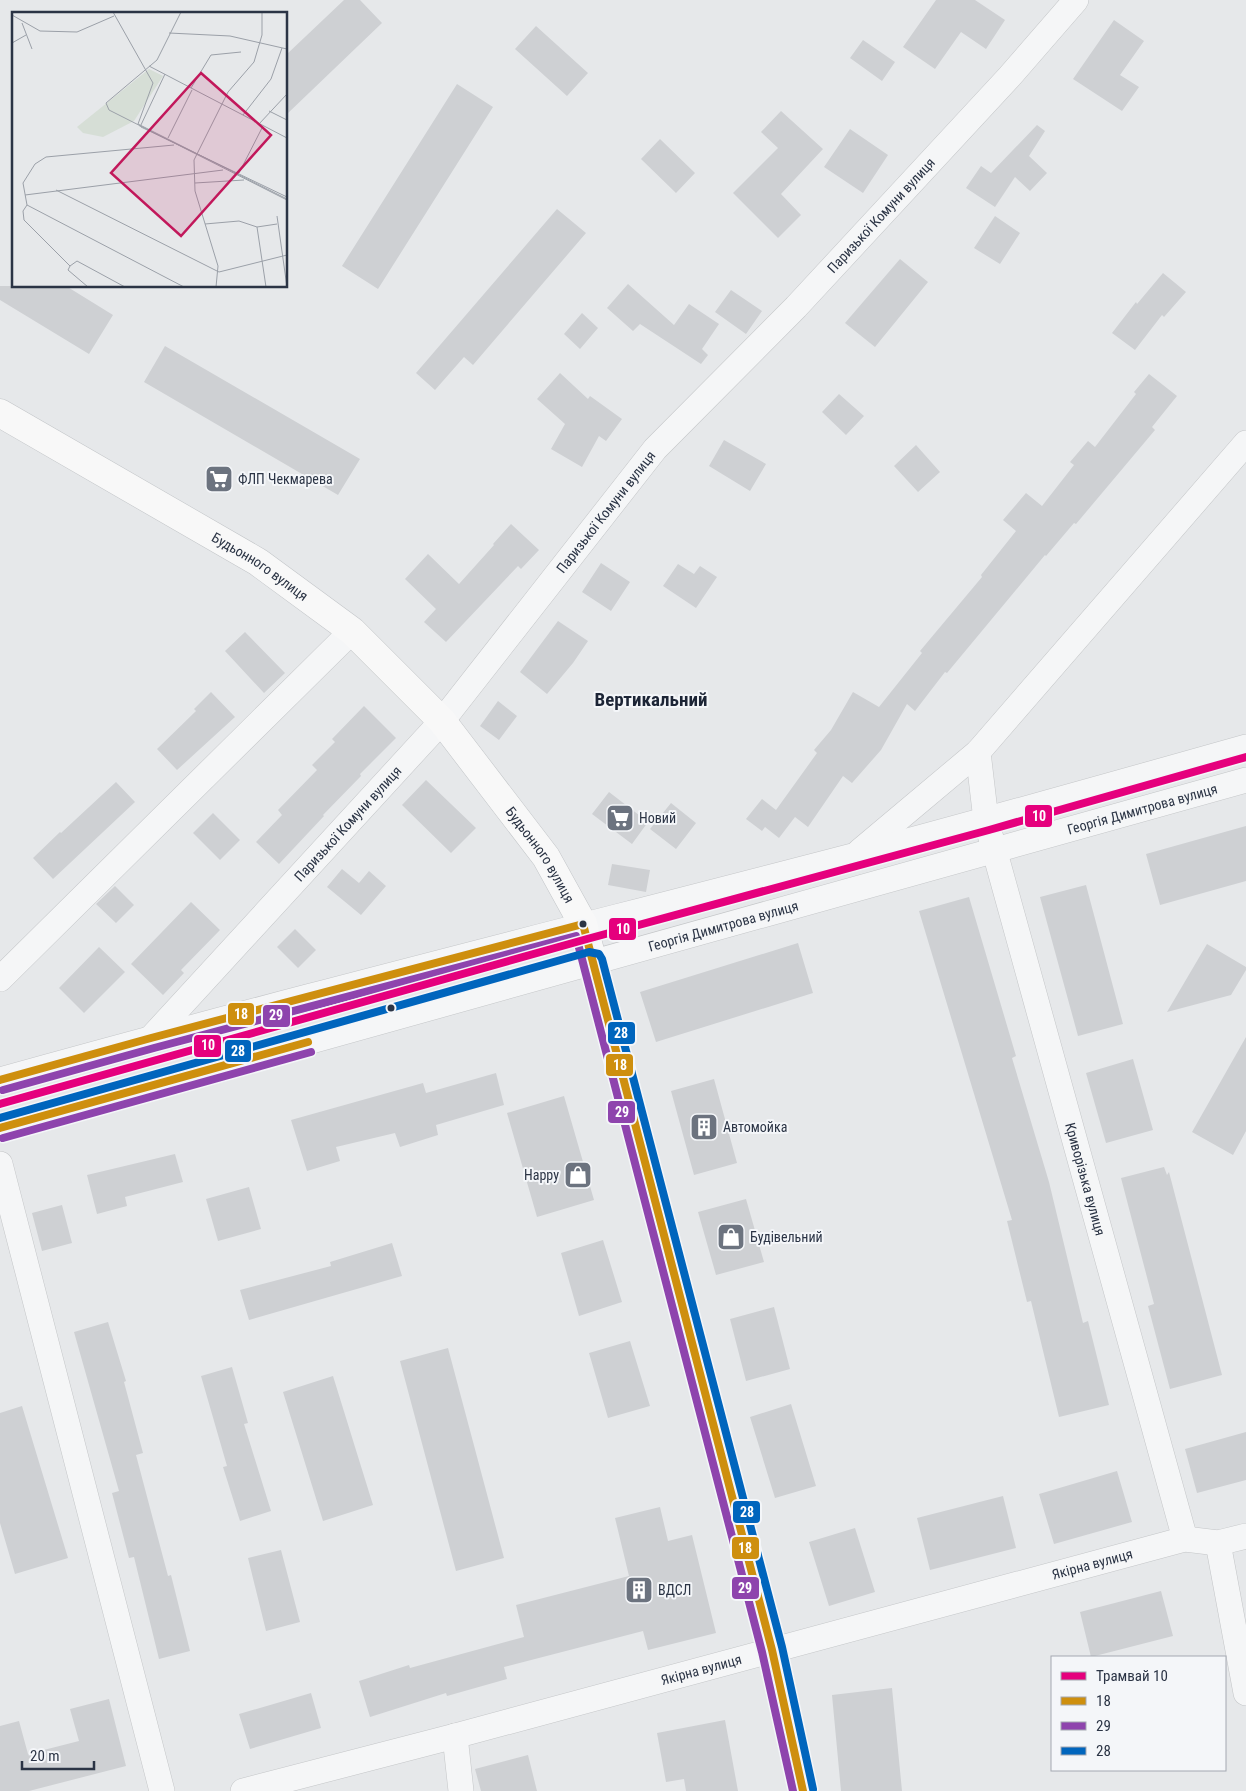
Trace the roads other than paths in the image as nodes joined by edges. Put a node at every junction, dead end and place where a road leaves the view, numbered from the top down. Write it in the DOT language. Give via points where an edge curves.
graph roads {
  1 [pos="1076,0"];
  2 [pos="0,413"];
  3 [pos="1246,442"];
  4 [pos="352,631"];
  5 [pos="442,722"];
  6 [pos="1246,747"];
  7 [pos="978,752"];
  8 [pos="1246,780"];
  9 [pos="986,820"];
  10 [pos="995,850"];
  11 [pos="854,855"];
  12 [pos="583,924"];
  13 [pos="592,962"];
  14 [pos="0,979"];
  15 [pos="151,1038"];
  16 [pos="0,1080"];
  17 [pos="0,1128"];
  18 [pos="0,1164"];
  19 [pos="1246,1536"];
  20 [pos="1185,1539"];
  21 [pos="1218,1543"];
  22 [pos="772,1650"];
  23 [pos="1246,1694"];
  24 [pos="456,1736"];
  25 [pos="162,1791"];
  26 [pos="243,1791"];
  27 [pos="460,1791"];
  28 [pos="803,1791"];
  1 -- 5 [label="street, Паризької Комуни вулиця" via="796,307 655,449"];
  2 -- 4 [label="main road, Будьонного вулиця" via="258,562"];
  3 -- 7 [label="street"];
  4 -- 5 [label="main road, Будьонного вулиця"];
  4 -- 14 [label="street"];
  5 -- 12 [label="main road, Будьонного вулиця" via="546,858"];
  5 -- 15 [label="street, Паризької Комуни вулиця"];
  6 -- 9 [label="street"];
  7 -- 9 [label="street"];
  7 -- 11 [label="street"];
  8 -- 10 [label="street, Георгія Димитрова вулиця"];
  9 -- 10 [label="street, Криворізька вулиця"];
  9 -- 11 [label="street"];
  10 -- 13 [label="street, Георгія Димитрова вулиця"];
  10 -- 20 [label="street, Криворізька вулиця"];
  11 -- 12 [label="street"];
  12 -- 13 [label="main road, Будьонного вулиця"];
  12 -- 15 [label="street"];
  13 -- 17 [label="street, Георгія Димитрова вулиця"];
  13 -- 22 [label="main road, Будьонного вулиця"];
  15 -- 16 [label="street"];
  18 -- 25 [label="street"];
  19 -- 21 [label="street, Якірна вулиця"];
  20 -- 21 [label="street, Якірна вулиця"];
  20 -- 22 [label="street, Якірна вулиця"];
  21 -- 23 [label="street"];
  22 -- 24 [label="street, Якірна вулиця"];
  22 -- 28 [label="main road, Будьонного вулиця"];
  24 -- 26 [label="street, Якірна вулиця"];
  24 -- 27 [label="street"];
}
